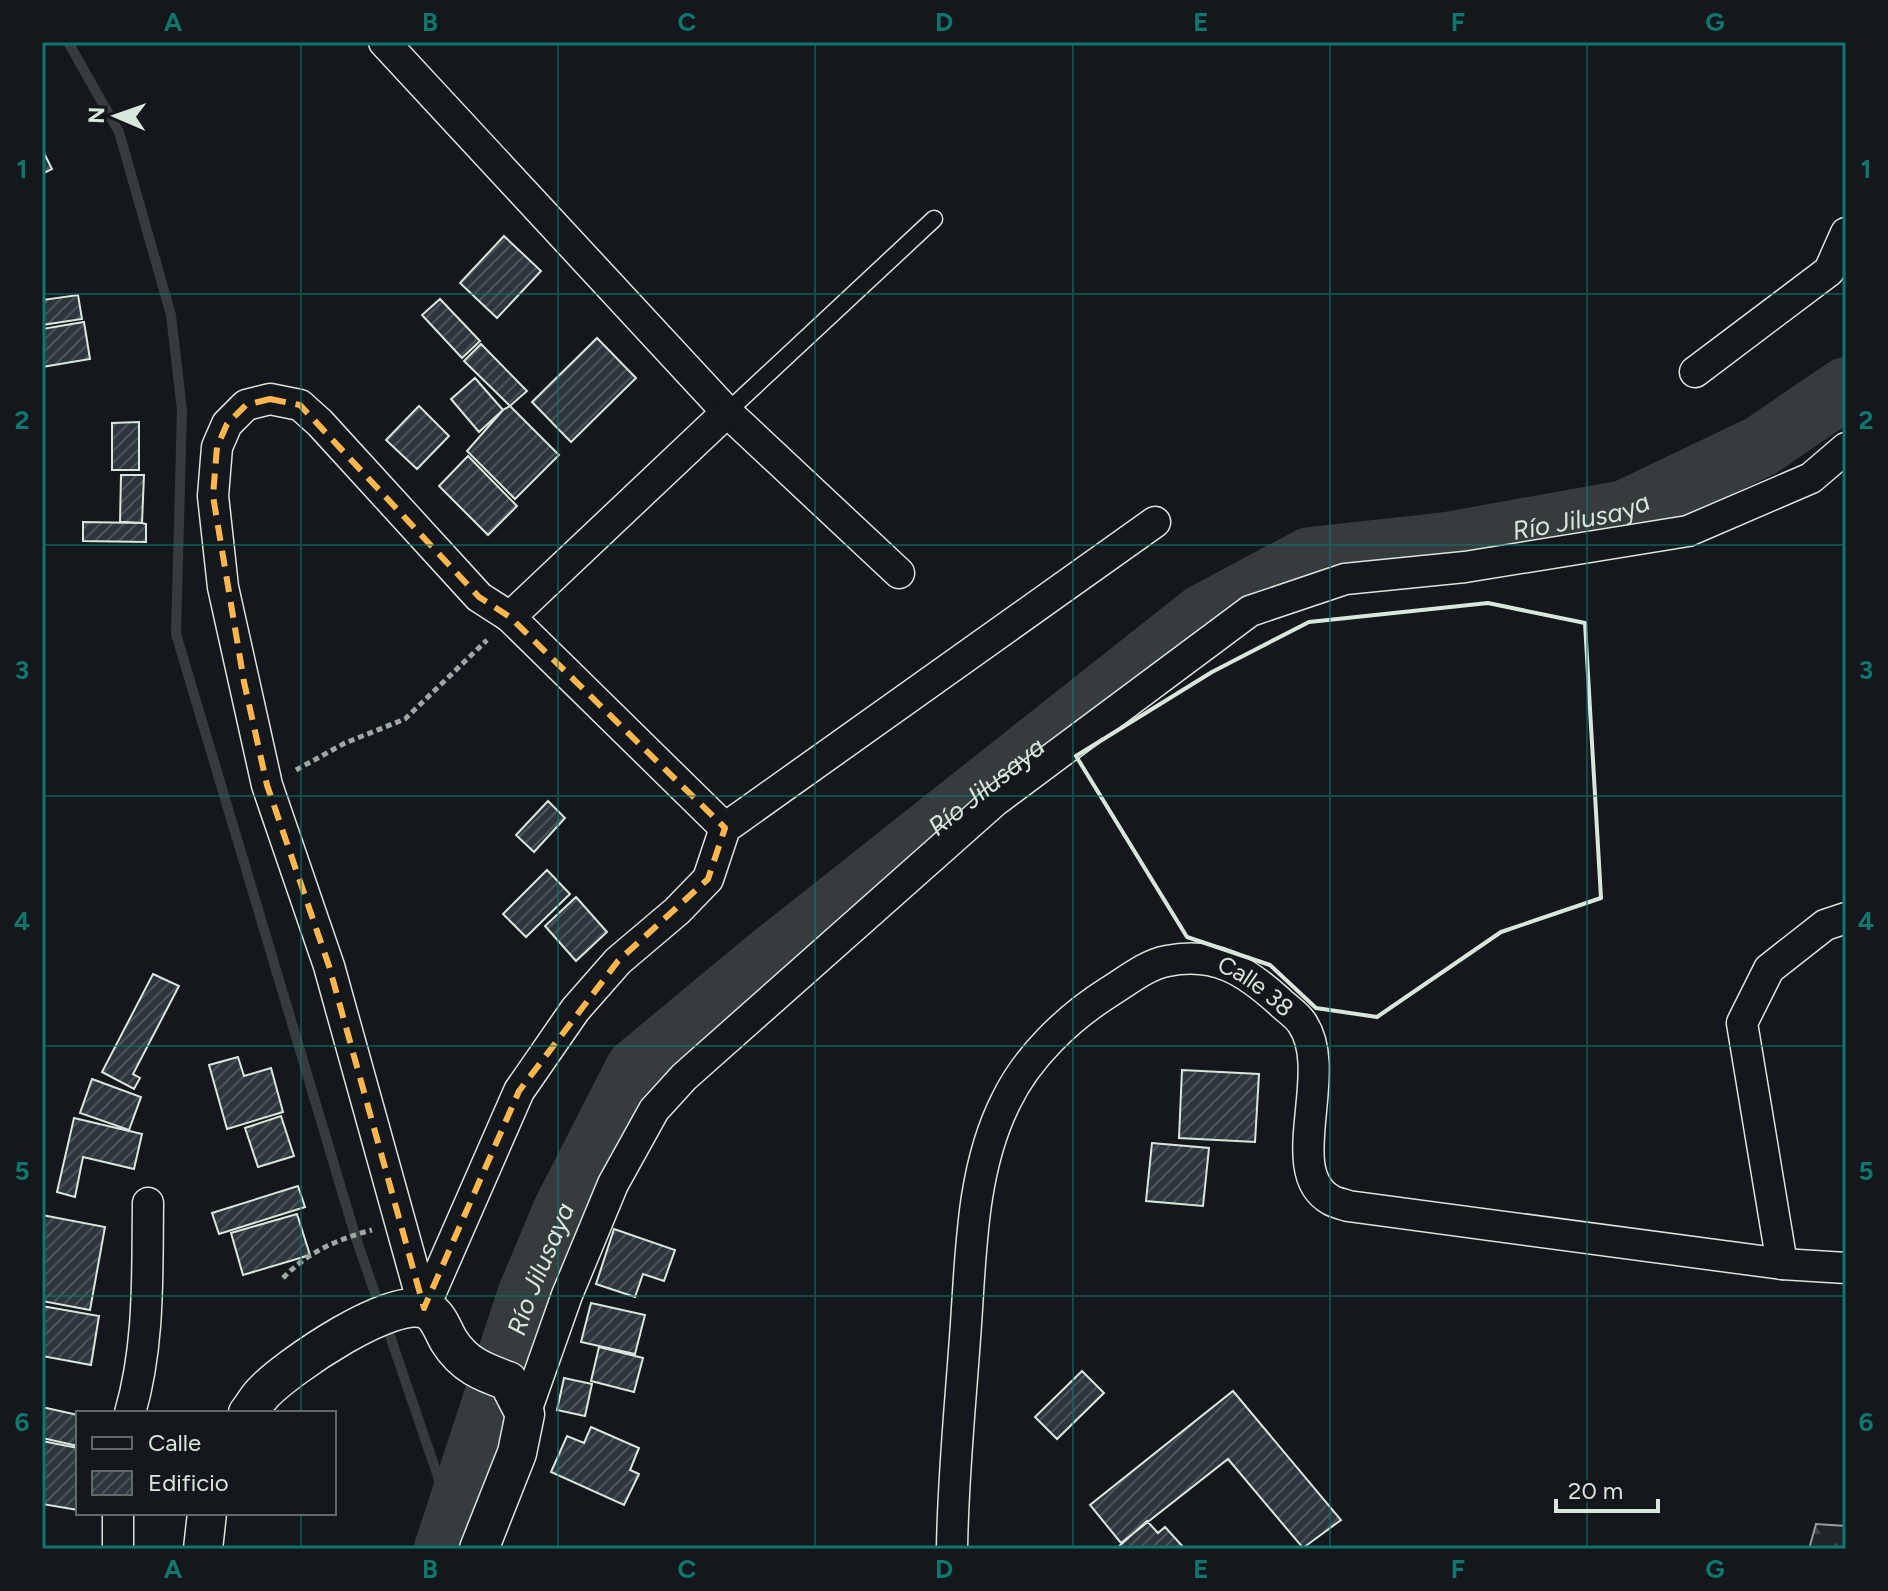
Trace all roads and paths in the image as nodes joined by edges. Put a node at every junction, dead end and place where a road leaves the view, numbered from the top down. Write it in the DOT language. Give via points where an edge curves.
graph roads {
  1 [pos="384,42"];
  2 [pos="934,219"];
  3 [pos="1846,233"];
  4 [pos="1695,372"];
  5 [pos="727,412"];
  6 [pos="1846,448"];
  7 [pos="1155,522"];
  8 [pos="899,573"];
  9 [pos="510,617"];
  10 [pos="267,785"];
  11 [pos="725,828"];
  12 [pos="1846,918"];
  13 [pos="148,1203"];
  14 [pos="364,1232"];
  15 [pos="1782,1264"];
  16 [pos="1846,1268"];
  17 [pos="283,1278"];
  18 [pos="395,1314"];
  19 [pos="503,1389"];
  20 [pos="131,1411"];
  21 [pos="250,1411"];
  22 [pos="118,1515"];
  23 [pos="207,1515"];
  24 [pos="118,1549"];
  25 [pos="203,1549"];
  26 [pos="479,1549"];
  27 [pos="952,1549"];
  1 -- 5 [label="street"];
  2 -- 5 [label="lane"];
  3 -- 4 [label="street" via="1829,271"];
  5 -- 8 [label="street"];
  5 -- 9 [label="street"];
  6 -- 19 [label="street" via="1811,478 1688,531 1465,567 1345,579 1250,611 995,801 684,1077 654,1110 613,1184 567,1295"];
  7 -- 11 [label="street"];
  9 -- 10 [label="path" via="405,719 345,743"];
  9 -- 10 [label="street" via="479,597 300,405 270,399 246,405 227,424 217,447 213,496 223,587"];
  9 -- 11 [label="street"];
  10 -- 18 [label="street" via="329,966"];
  11 -- 18 [label="street" via="708,879 575,1010 519,1091"];
  12 -- 15 [label="street" via="1825,925 1769,969 1742,1023"];
  13 -- 20 [label="street" via="146,1334"];
  14 -- 17 [label="path" via="326,1245"];
  15 -- 16 [label="street, Calle 38"];
  15 -- 27 [label="street, Calle 38" via="1348,1206 1329,1199 1314,1181 1307,1160 1315,1090 1313,1051 1302,1023 1247,973 1213,960 1181,958 1155,964 1096,1000 1057,1033 1026,1068 992,1134 973,1237"];
  18 -- 19 [label="street" via="432,1312 463,1360"];
  18 -- 21 [label="street" via="308,1356"];
  19 -- 26 [label="street" via="517,1453"];
  22 -- 24 [label="street"];
  23 -- 25 [label="street"];
}
